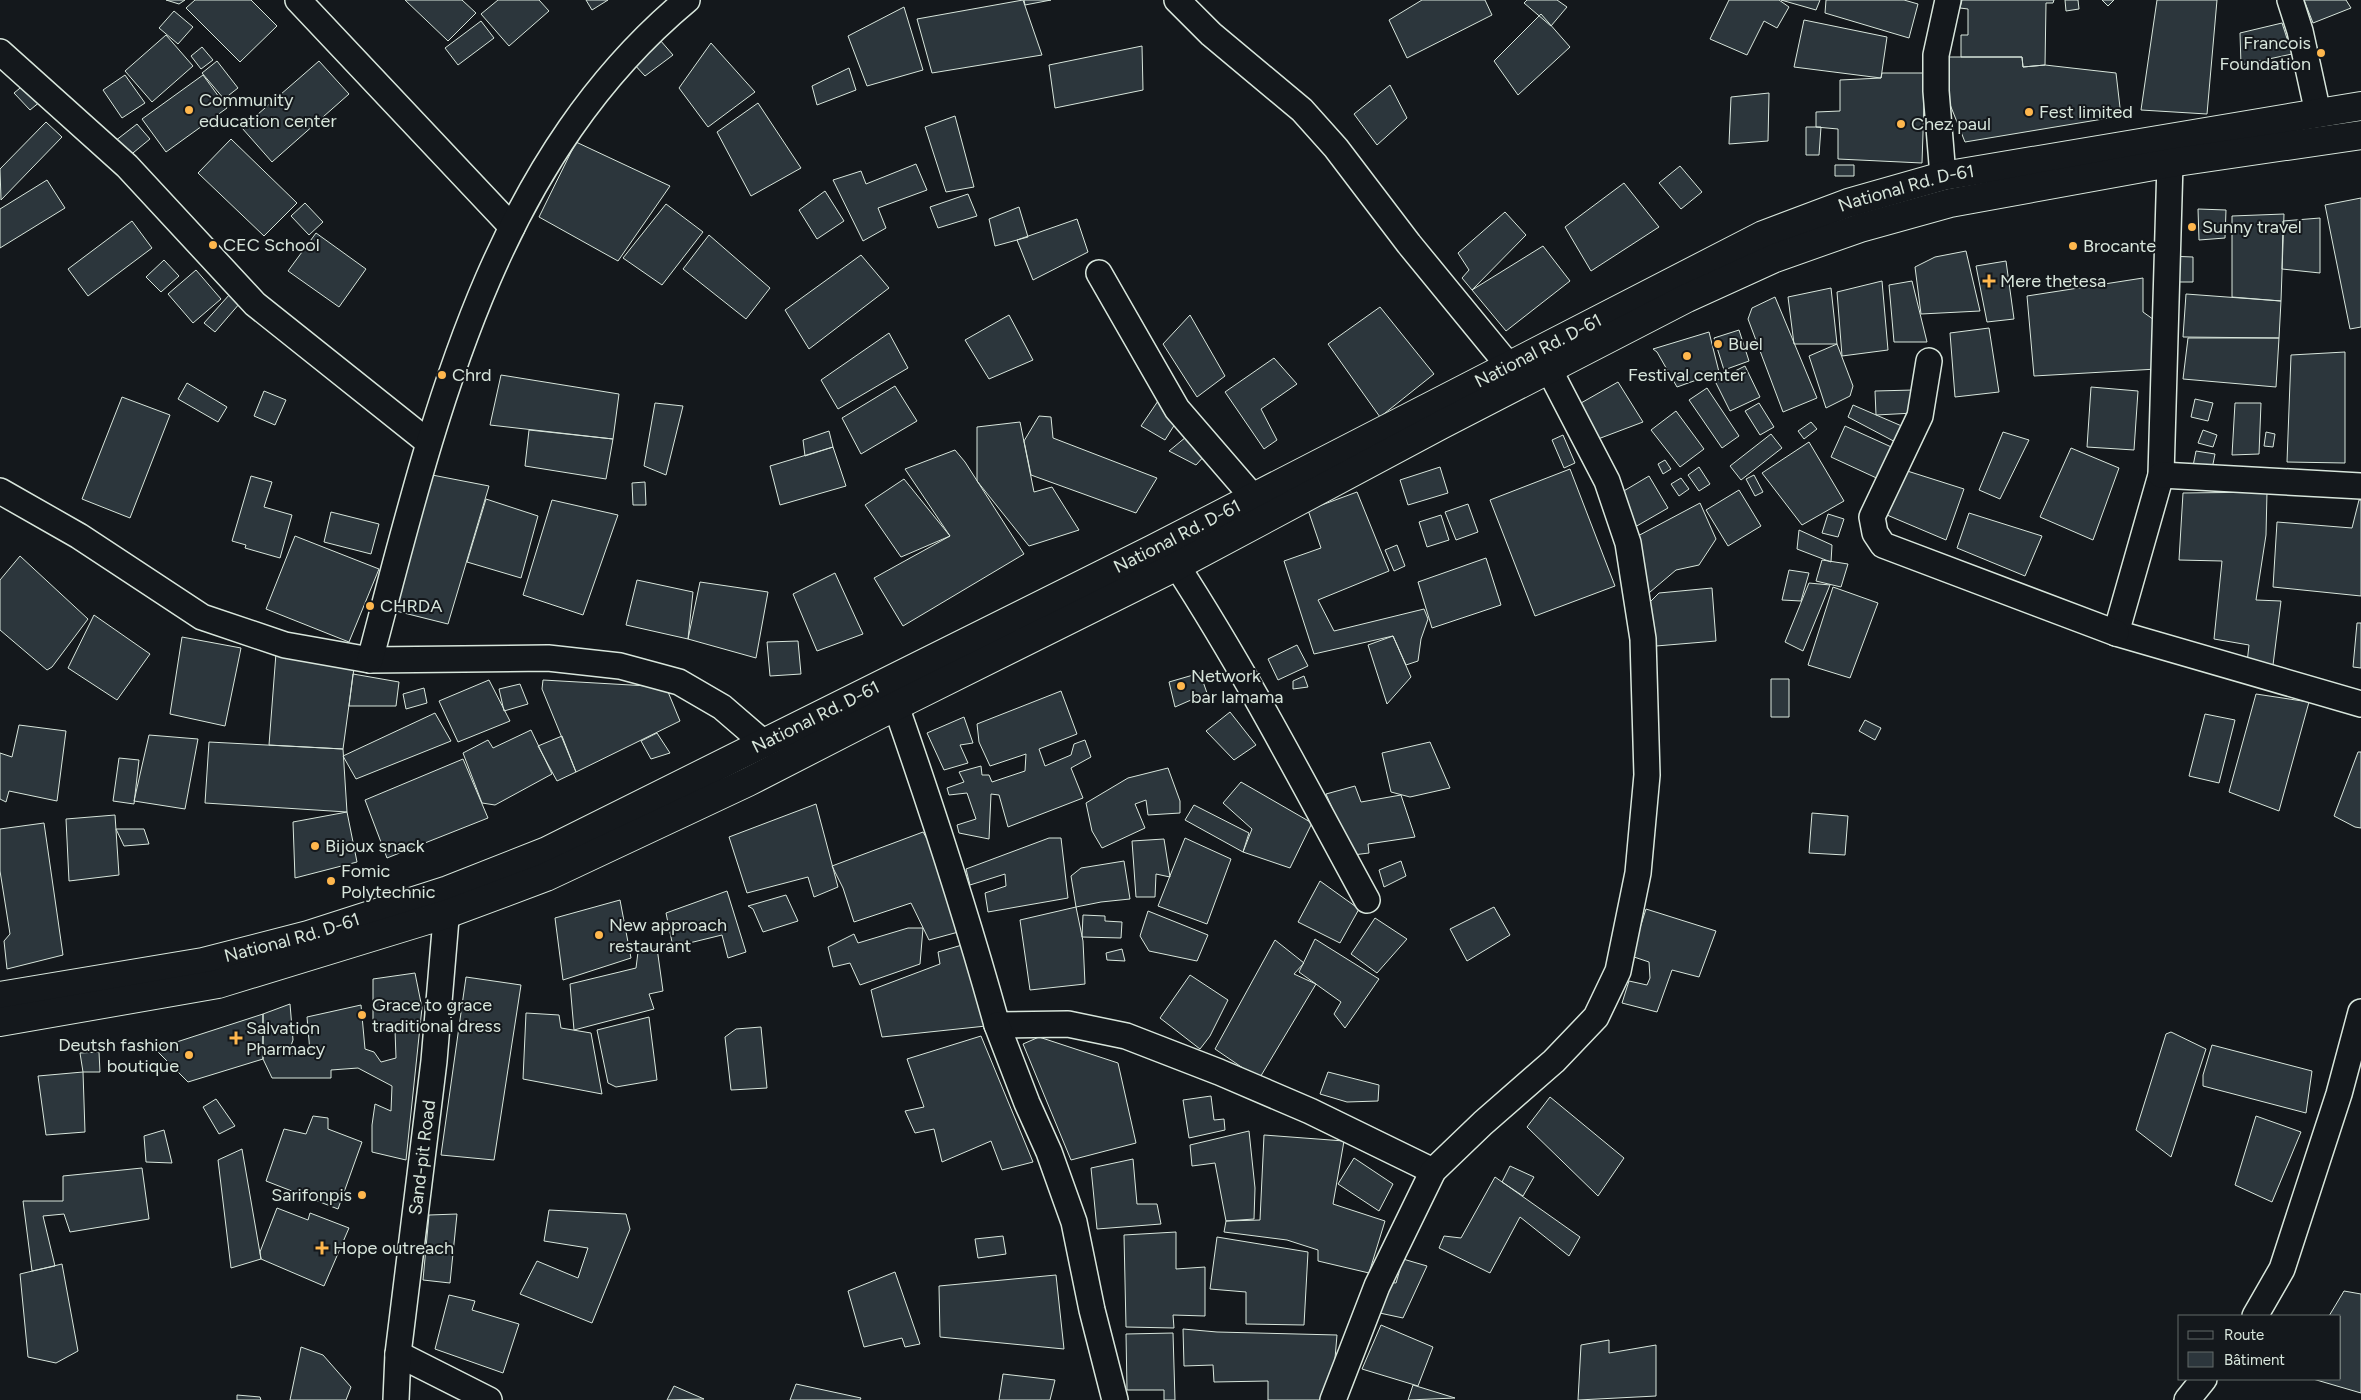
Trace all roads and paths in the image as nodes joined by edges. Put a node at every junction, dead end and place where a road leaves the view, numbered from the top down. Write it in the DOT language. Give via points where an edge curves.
graph roads {
  1 [pos="298,0"];
  2 [pos="687,0"];
  3 [pos="1177,0"];
  4 [pos="1948,0"];
  5 [pos="2290,0"];
  6 [pos="0,52"];
  7 [pos="2361,106"];
  8 [pos="2318,113"];
  9 [pos="2361,135"];
  10 [pos="2170,163"];
  11 [pos="1943,176"];
  12 [pos="512,227"];
  13 [pos="1099,273"];
  14 [pos="1544,360"];
  15 [pos="1929,361"];
  16 [pos="1509,366"];
  17 [pos="428,442"];
  18 [pos="2161,475"];
  19 [pos="2361,486"];
  20 [pos="0,492"];
  21 [pos="1254,497"];
  22 [pos="1177,566"];
  23 [pos="2116,633"];
  24 [pos="370,660"];
  25 [pos="2361,704"];
  26 [pos="896,706"];
  27 [pos="765,744"];
  28 [pos="1368,900"];
  29 [pos="448,902"];
  30 [pos="0,996"];
  31 [pos="2361,1012"];
  32 [pos="0,1022"];
  33 [pos="997,1025"];
  34 [pos="2350,1094"];
  35 [pos="1433,1171"];
  36 [pos="2256,1315"];
  37 [pos="398,1354"];
  38 [pos="2203,1380"];
  39 [pos="396,1400"];
  40 [pos="489,1400"];
  41 [pos="1115,1400"];
  42 [pos="1333,1400"];
  43 [pos="2187,1400"];
  1 -- 12 [label="street"];
  2 -- 12 [label="street" via="661,21 610,78 555,150"];
  3 -- 16 [label="street" via="1211,34 1302,110 1336,148"];
  4 -- 11 [label="street" via="1936,55"];
  5 -- 8 [label="street"];
  6 -- 17 [label="street" via="126,166 255,304"];
  7 -- 8 [label="highway, National Rd. D-61"];
  8 -- 11 [label="highway, National Rd. D-61"];
  9 -- 10 [label="highway, National Rd. D-61"];
  10 -- 14 [label="highway, National Rd. D-61" via="1950,203 1860,228 1775,258"];
  10 -- 18 [label="street"];
  11 -- 14 [label="highway, National Rd. D-61" via="1848,203 1763,235"];
  12 -- 17 [label="street" via="468,323"];
  13 -- 21 [label="street" via="1177,409"];
  14 -- 16 [label="highway, National Rd. D-61"];
  14 -- 22 [label="highway, National Rd. D-61" via="1442,425"];
  14 -- 35 [label="street" via="1607,481 1628,543 1644,649 1647,775 1638,873 1618,971 1596,1016 1554,1061"];
  15 -- 23 [label="street" via="1920,416 1872,517 1875,533 1883,545"];
  16 -- 21 [label="highway, National Rd. D-61"];
  17 -- 24 [label="street"];
  18 -- 19 [label="street"];
  18 -- 23 [label="street"];
  20 -- 24 [label="street" via="80,536 202,617 285,645"];
  21 -- 27 [label="highway, National Rd. D-61"];
  22 -- 26 [label="highway, National Rd. D-61"];
  22 -- 28 [label="street" via="1221,634"];
  23 -- 25 [label="street"];
  24 -- 27 [label="street" via="548,658 620,666 679,682 722,707"];
  26 -- 29 [label="highway, National Rd. D-61" via="748,782 546,877"];
  26 -- 33 [label="street" via="962,903"];
  27 -- 29 [label="highway, National Rd. D-61"];
  29 -- 30 [label="highway, National Rd. D-61" via="203,962"];
  29 -- 32 [label="highway, National Rd. D-61" via="218,984"];
  29 -- 37 [label="street, Sand-pit Road" via="434,1061"];
  31 -- 34 [label="street"];
  33 -- 35 [label="street" via="1068,1024 1126,1036 1301,1107"];
  33 -- 41 [label="street" via="1074,1222"];
  34 -- 36 [label="street" via="2282,1269"];
  35 -- 42 [label="street" via="1377,1286"];
  37 -- 39 [label="street, Sand-pit Road"];
  37 -- 40 [label="street"];
  38 -- 43 [label="street"];
}
